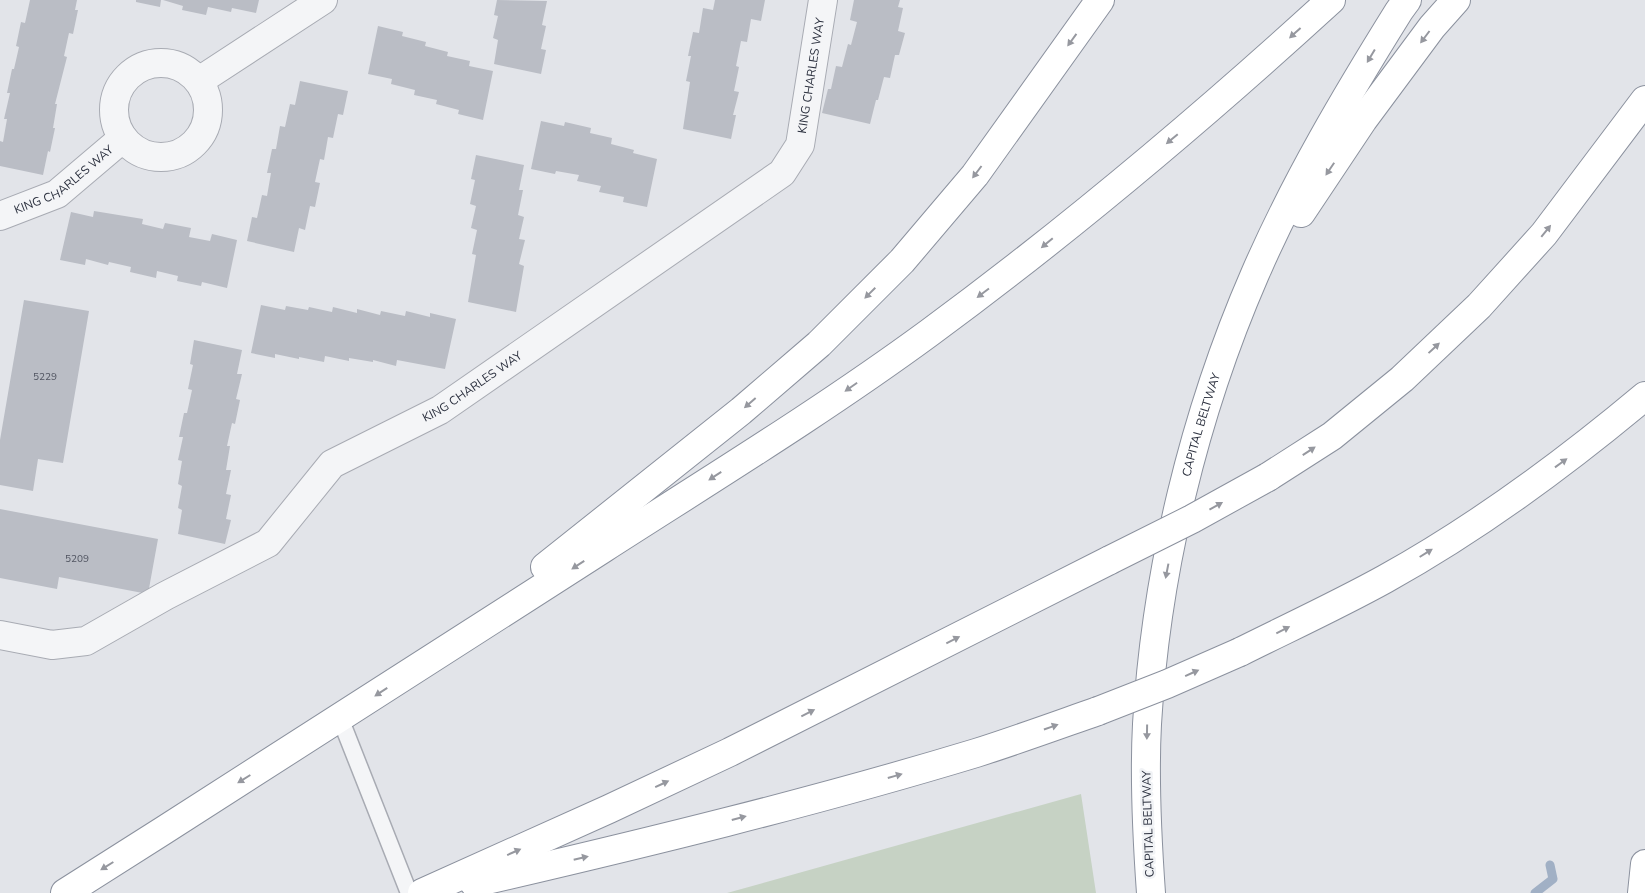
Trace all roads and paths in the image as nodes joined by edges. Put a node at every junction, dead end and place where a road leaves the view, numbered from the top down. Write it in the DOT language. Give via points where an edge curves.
graph roads {
  1 [pos="323,0"];
  2 [pos="823,0"];
  3 [pos="1100,0"];
  4 [pos="1331,0"];
  5 [pos="1407,0"];
  6 [pos="1456,0"];
  7 [pos="199,81"];
  8 [pos="1645,100"];
  9 [pos="123,138"];
  10 [pos="0,216"];
  11 [pos="1222,354"];
  12 [pos="1645,396"];
  13 [pos="0,635"];
  14 [pos="422,665"];
  15 [pos="340,718"];
  16 [pos="1645,864"];
  17 [pos="65,893"];
  18 [pos="409,893"];
  19 [pos="422,893"];
  20 [pos="431,893"];
  21 [pos="1151,893"];
  22 [pos="1642,893"];
  1 -- 7 [label="street"];
  2 -- 13 [label="street, KING CHARLES WAY" via="800,145 782,173 440,410 332,464 268,543 86,641 52,645"];
  3 -- 14 [label="highway, one-way" via="975,175 902,261 819,344 741,411"];
  4 -- 14 [label="highway, one-way" via="1247,76 1037,251 925,336 818,410"];
  5 -- 11 [label="highway, CAPITAL BELTWAY, one-way" via="1336,113 1292,197"];
  6 -- 11 [label="highway, one-way" via="1363,120 1302,210"];
  7 -- 9 [label="street, KING CHARLES WAY" via="208,106 207,120 203,132 184,151 158,157 144,154"];
  7 -- 9 [label="street, KING CHARLES WAY" via="189,71 164,62 151,63 127,76 114,100 113,113"];
  19 -- 8 [label="highway, one-way, bridge" via="730,752 1192,519 1268,477 1339,430 1402,379 1479,306 1544,234"];
  9 -- 10 [label="street, KING CHARLES WAY" via="57,194"];
  11 -- 21 [label="highway, CAPITAL BELTWAY, one-way" via="1178,508 1158,620 1147,724 1146,826"];
  20 -- 12 [label="highway, one-way, bridge" via="838,792 978,752 1167,684 1240,652 1385,579 1488,516 1595,438"];
  14 -- 15 [label="highway, one-way"];
  15 -- 17 [label="highway, one-way"];
  15 -- 18 [label="lane"];
  16 -- 22 [label="highway"];
}
